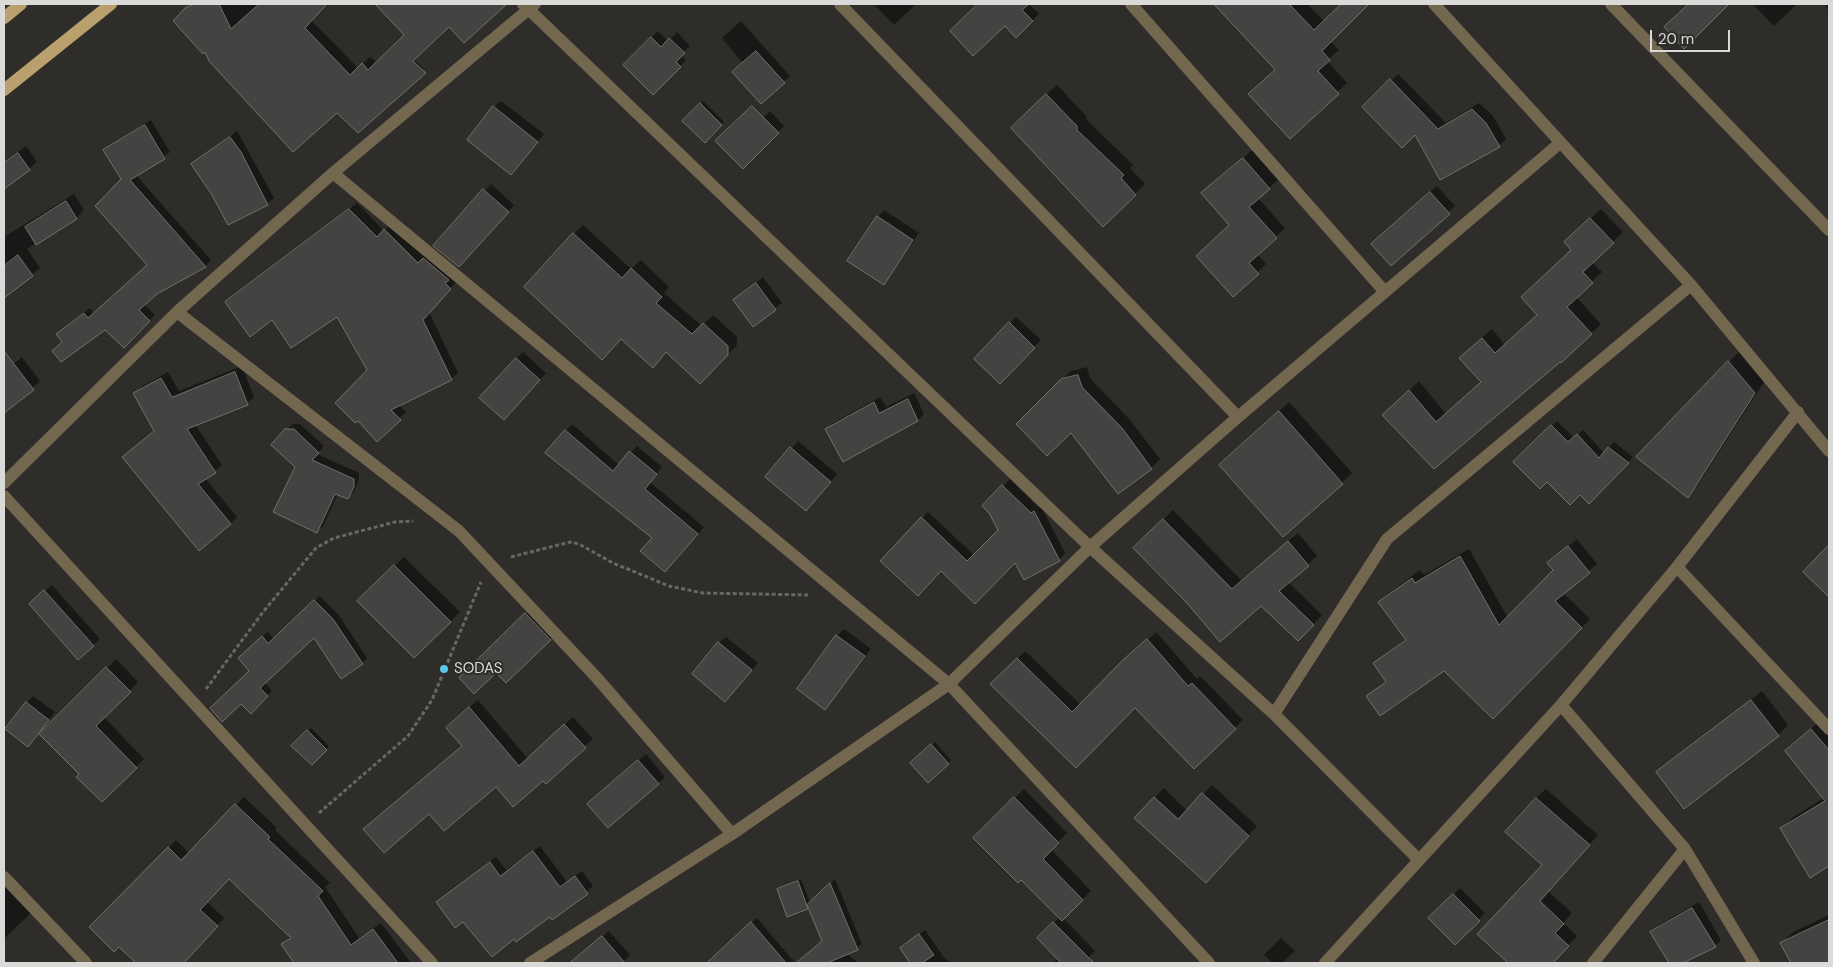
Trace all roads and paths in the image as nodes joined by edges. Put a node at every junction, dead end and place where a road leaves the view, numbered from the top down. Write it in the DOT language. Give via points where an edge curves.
graph roads {
  1 [pos="21,4"];
  2 [pos="111,4"];
  3 [pos="840,4"];
  4 [pos="1131,4"];
  5 [pos="1434,4"];
  6 [pos="1611,4"];
  7 [pos="529,6"];
  8 [pos="4,18"];
  9 [pos="4,90"];
  10 [pos="1560,143"];
  11 [pos="333,173"];
  12 [pos="1829,230"];
  13 [pos="1691,285"];
  14 [pos="1385,292"];
  15 [pos="177,312"];
  16 [pos="1798,412"];
  17 [pos="1238,417"];
  18 [pos="1829,451"];
  19 [pos="4,483"];
  20 [pos="4,496"];
  21 [pos="442,519"];
  22 [pos="1090,547"];
  23 [pos="489,563"];
  24 [pos="1677,567"];
  25 [pos="811,595"];
  26 [pos="949,684"];
  27 [pos="195,704"];
  28 [pos="1561,705"];
  29 [pos="1274,714"];
  30 [pos="1829,728"];
  31 [pos="305,824"];
  32 [pos="732,834"];
  33 [pos="1685,849"];
  34 [pos="1419,860"];
  35 [pos="4,877"];
  36 [pos="78,961"];
  37 [pos="432,963"];
  38 [pos="530,963"];
  39 [pos="1209,963"];
  40 [pos="1325,963"];
  41 [pos="1593,963"];
  42 [pos="1754,963"];
  1 -- 8 [label="main road"];
  2 -- 9 [label="main road"];
  3 -- 17 [label="street"];
  4 -- 14 [label="street"];
  5 -- 10 [label="street"];
  6 -- 12 [label="street"];
  7 -- 11 [label="street"];
  7 -- 22 [label="street"];
  10 -- 13 [label="street"];
  10 -- 14 [label="street"];
  11 -- 15 [label="street"];
  11 -- 26 [label="street"];
  13 -- 16 [label="street"];
  13 -- 29 [label="street" via="1387,539"];
  14 -- 17 [label="street"];
  15 -- 19 [label="street"];
  15 -- 21 [label="street"];
  16 -- 18 [label="street"];
  16 -- 24 [label="street"];
  17 -- 22 [label="street"];
  20 -- 27 [label="street"];
  21 -- 23 [label="street"];
  21 -- 27 [label="path" via="395,522 334,538 316,548 263,612"];
  22 -- 26 [label="street"];
  22 -- 29 [label="street"];
  23 -- 25 [label="path" via="570,542 669,586 703,593"];
  23 -- 31 [label="path" via="432,700 408,736"];
  23 -- 32 [label="street" via="597,678"];
  24 -- 28 [label="street"];
  24 -- 30 [label="street"];
  26 -- 32 [label="street"];
  26 -- 39 [label="street"];
  27 -- 31 [label="street"];
  28 -- 33 [label="street"];
  28 -- 34 [label="street"];
  29 -- 34 [label="street"];
  31 -- 37 [label="street"];
  32 -- 38 [label="street"];
  33 -- 41 [label="street"];
  33 -- 42 [label="street"];
  34 -- 40 [label="street"];
  35 -- 36 [label="street"];
}
